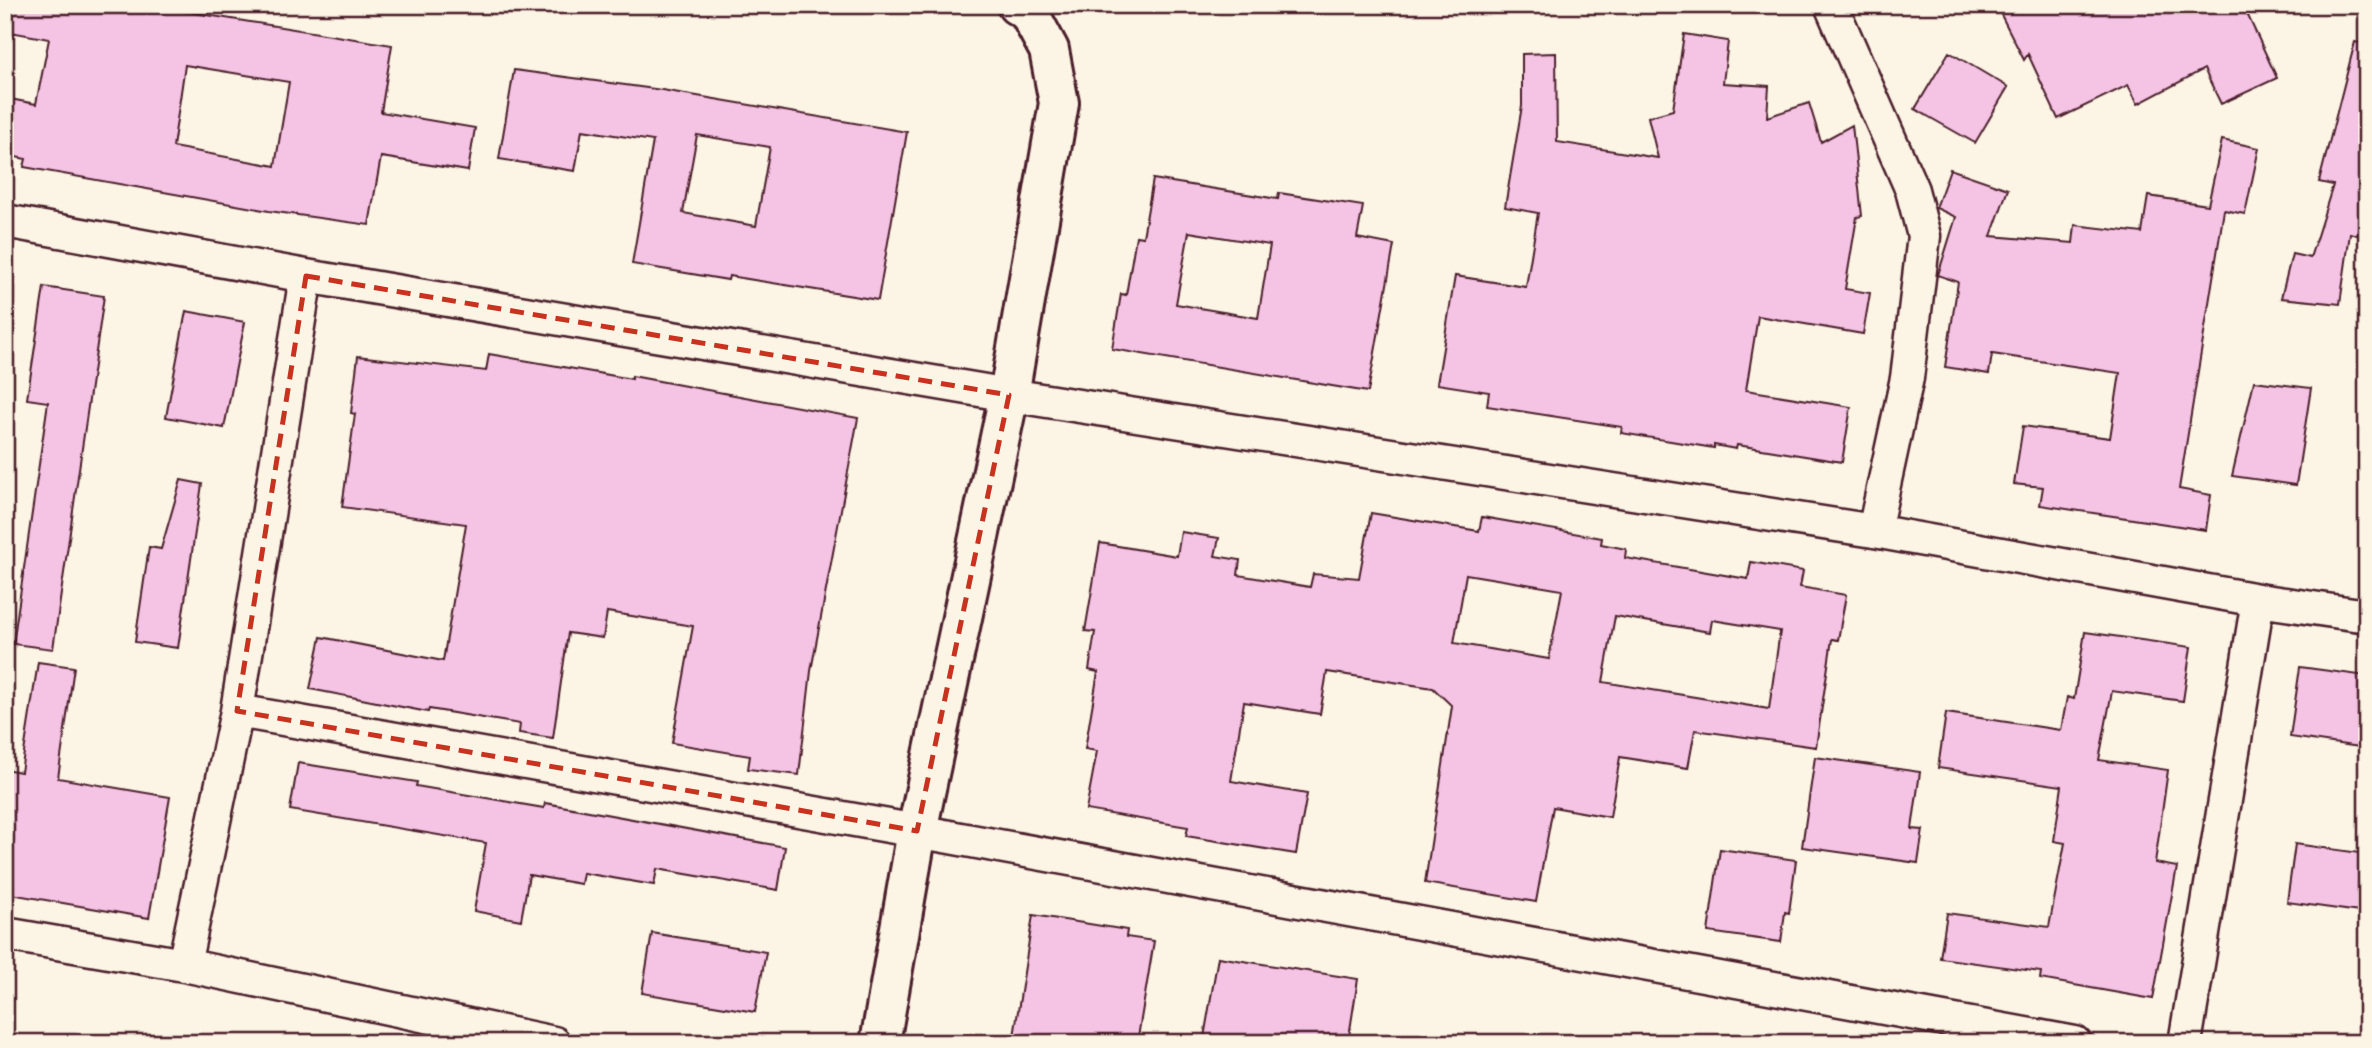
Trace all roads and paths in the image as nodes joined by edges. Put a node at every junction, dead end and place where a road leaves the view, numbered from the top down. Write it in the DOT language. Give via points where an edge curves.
graph roads {
  1 [pos="1017,5"];
  2 [pos="1831,5"];
  3 [pos="5,221"];
  4 [pos="306,276"];
  5 [pos="1009,395"];
  6 [pos="1874,531"];
  7 [pos="2258,600"];
  8 [pos="2367,617"];
  9 [pos="237,711"];
  10 [pos="917,831"];
  11 [pos="5,934"];
  12 [pos="184,965"];
  13 [pos="554,1043"];
  14 [pos="880,1043"];
  15 [pos="2075,1043"];
  16 [pos="2185,1043"];
  1 -- 5 [label="street" via="1028,11 1049,50 1059,103"];
  2 -- 6 [label="street" via="1912,190 1924,236 1907,378"];
  3 -- 4 [label="street"];
  4 -- 5 [label="street"];
  4 -- 9 [label="street"];
  5 -- 6 [label="street"];
  5 -- 10 [label="street"];
  6 -- 7 [label="street"];
  7 -- 8 [label="street"];
  7 -- 16 [label="street"];
  9 -- 10 [label="street"];
  9 -- 12 [label="street"];
  10 -- 14 [label="street"];
  10 -- 15 [label="street"];
  11 -- 12 [label="street"];
  12 -- 13 [label="street"];
}
